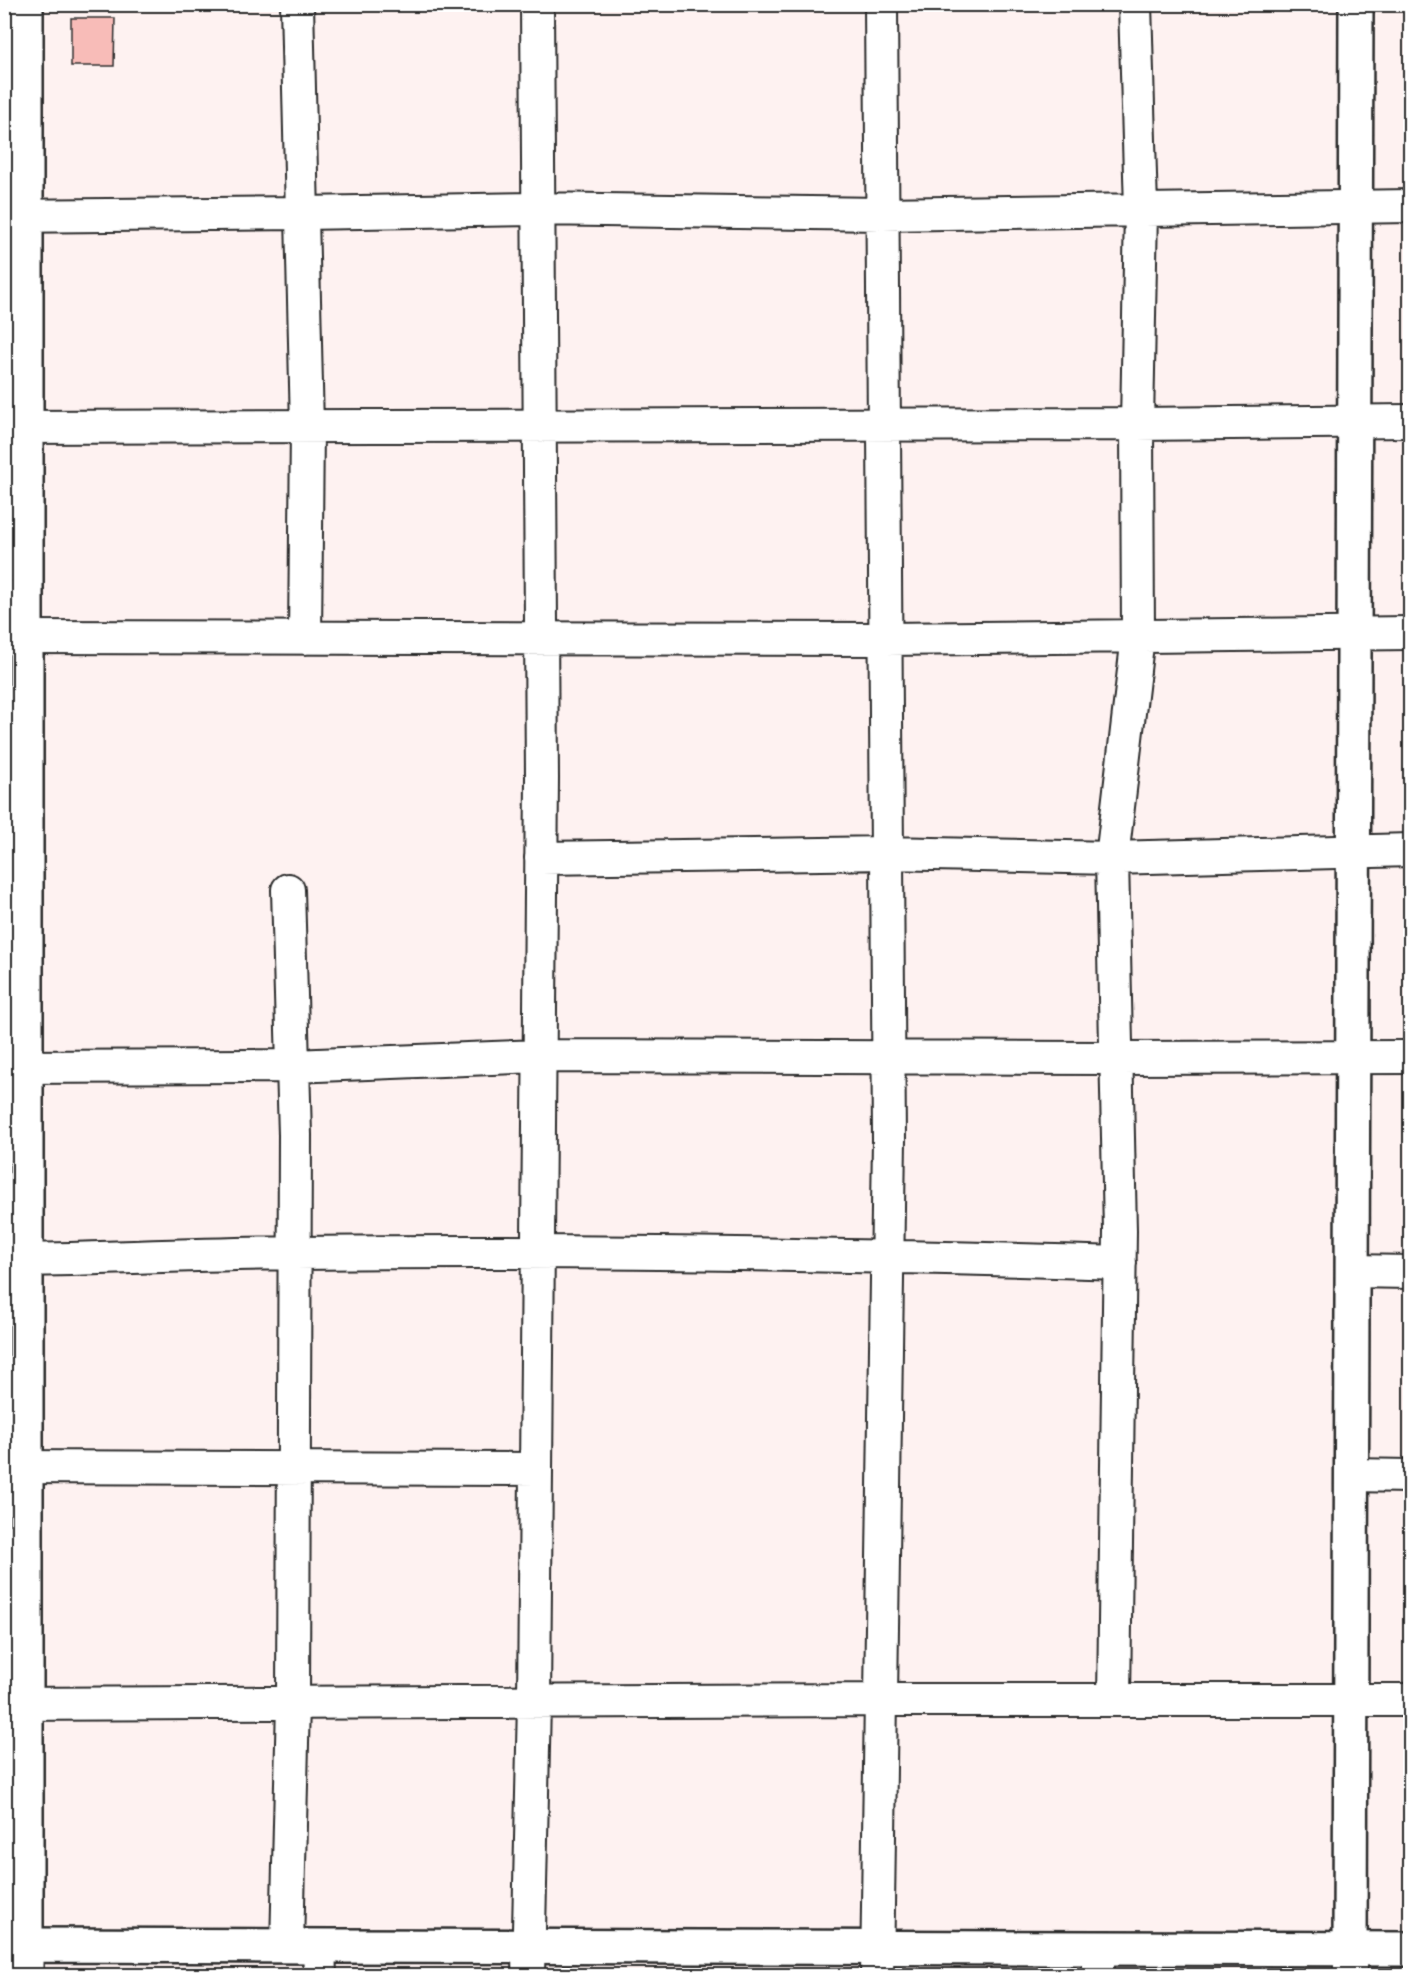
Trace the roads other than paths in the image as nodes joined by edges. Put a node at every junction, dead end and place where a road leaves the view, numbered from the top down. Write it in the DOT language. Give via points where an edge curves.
graph roads {
  1 [pos="26,4"];
  2 [pos="297,4"];
  3 [pos="537,4"];
  4 [pos="881,4"];
  5 [pos="1135,4"];
  6 [pos="1356,4"];
  7 [pos="1355,206"];
  8 [pos="1410,206"];
  9 [pos="537,208"];
  10 [pos="1141,209"];
  11 [pos="303,213"];
  12 [pos="883,214"];
  13 [pos="15,216"];
  14 [pos="1355,420"];
  15 [pos="1410,421"];
  16 [pos="885,424"];
  17 [pos="1137,424"];
  18 [pos="540,426"];
  19 [pos="16,427"];
  20 [pos="307,427"];
  21 [pos="1353,633"];
  22 [pos="1410,633"];
  23 [pos="1138,636"];
  24 [pos="16,637"];
  25 [pos="305,638"];
  26 [pos="541,638"];
  27 [pos="886,639"];
  28 [pos="15,850"];
  29 [pos="1353,850"];
  30 [pos="1410,850"];
  31 [pos="887,853"];
  32 [pos="541,858"];
  33 [pos="1112,858"];
  34 [pos="288,890"];
  35 [pos="539,1056"];
  36 [pos="1353,1056"];
  37 [pos="1410,1057"];
  38 [pos="889,1058"];
  39 [pos="1116,1058"];
  40 [pos="293,1066"];
  41 [pos="15,1068"];
  42 [pos="538,1252"];
  43 [pos="294,1253"];
  44 [pos="888,1256"];
  45 [pos="1120,1263"];
  46 [pos="1352,1271"];
  47 [pos="19,1272"];
  48 [pos="1410,1272"];
  49 [pos="15,1467"];
  50 [pos="293,1469"];
  51 [pos="536,1469"];
  52 [pos="1351,1475"];
  53 [pos="1410,1476"];
  54 [pos="880,1700"];
  55 [pos="1114,1700"];
  56 [pos="1351,1700"];
  57 [pos="1410,1700"];
  58 [pos="534,1702"];
  59 [pos="293,1703"];
  60 [pos="15,1704"];
  61 [pos="286,1946"];
  62 [pos="1410,1949"];
  63 [pos="19,1955"];
  64 [pos="320,1961"];
  65 [pos="529,1961"];
  66 [pos="877,1962"];
  67 [pos="1098,1962"];
  68 [pos="1350,1963"];
  1 -- 13 [label="main road"];
  2 -- 11 [label="street"];
  3 -- 9 [label="street"];
  4 -- 12 [label="street"];
  5 -- 10 [label="street"];
  6 -- 7 [label="main road"];
  7 -- 8 [label="street"];
  7 -- 10 [label="street"];
  7 -- 14 [label="main road"];
  9 -- 11 [label="street"];
  9 -- 12 [label="street"];
  9 -- 18 [label="street"];
  10 -- 12 [label="street"];
  10 -- 17 [label="street"];
  11 -- 13 [label="street"];
  11 -- 20 [label="street"];
  12 -- 16 [label="street"];
  13 -- 19 [label="main road"];
  14 -- 15 [label="street"];
  14 -- 17 [label="street"];
  14 -- 21 [label="main road"];
  16 -- 17 [label="street"];
  16 -- 18 [label="street"];
  16 -- 27 [label="street"];
  17 -- 23 [label="street"];
  18 -- 20 [label="street"];
  18 -- 26 [label="street"];
  19 -- 20 [label="street"];
  19 -- 24 [label="main road"];
  20 -- 25 [label="street"];
  21 -- 22 [label="street"];
  21 -- 23 [label="street"];
  21 -- 29 [label="main road"];
  23 -- 27 [label="street"];
  23 -- 33 [label="street"];
  24 -- 25 [label="street"];
  24 -- 28 [label="main road"];
  25 -- 26 [label="street"];
  26 -- 27 [label="street"];
  26 -- 32 [label="street"];
  27 -- 31 [label="street"];
  28 -- 41 [label="main road"];
  29 -- 30 [label="street"];
  29 -- 33 [label="street"];
  29 -- 36 [label="main road"];
  31 -- 32 [label="street"];
  31 -- 33 [label="street"];
  31 -- 38 [label="street"];
  32 -- 35 [label="street"];
  33 -- 39 [label="street"];
  34 -- 40 [label="street"];
  35 -- 38 [label="street"];
  35 -- 40 [label="street"];
  35 -- 42 [label="street"];
  36 -- 37 [label="street"];
  36 -- 39 [label="street"];
  36 -- 46 [label="main road"];
  38 -- 39 [label="street"];
  38 -- 44 [label="street"];
  39 -- 45 [label="street"];
  40 -- 41 [label="street"];
  40 -- 43 [label="street"];
  41 -- 47 [label="main road"];
  42 -- 43 [label="street"];
  42 -- 44 [label="street"];
  42 -- 51 [label="street"];
  43 -- 47 [label="street"];
  43 -- 50 [label="street"];
  44 -- 45 [label="street"];
  44 -- 54 [label="street"];
  45 -- 55 [label="street"];
  46 -- 48 [label="street"];
  46 -- 52 [label="main road"];
  47 -- 49 [label="main road"];
  49 -- 50 [label="street"];
  49 -- 60 [label="main road"];
  50 -- 51 [label="street"];
  50 -- 59 [label="street"];
  51 -- 58 [label="street"];
  52 -- 53 [label="street"];
  52 -- 56 [label="main road"];
  54 -- 55 [label="street"];
  54 -- 58 [label="street"];
  54 -- 66 [label="street"];
  55 -- 56 [label="street"];
  56 -- 57 [label="street"];
  56 -- 68 [label="main road"];
  58 -- 59 [label="street"];
  58 -- 65 [label="street"];
  59 -- 60 [label="street"];
  59 -- 61 [label="street"];
  60 -- 63 [label="main road"];
  61 -- 63 [label="main road"];
  61 -- 64 [label="main road"];
  62 -- 68 [label="main road"];
  64 -- 65 [label="main road"];
  65 -- 66 [label="main road"];
  66 -- 67 [label="main road"];
  67 -- 68 [label="main road"];
}
